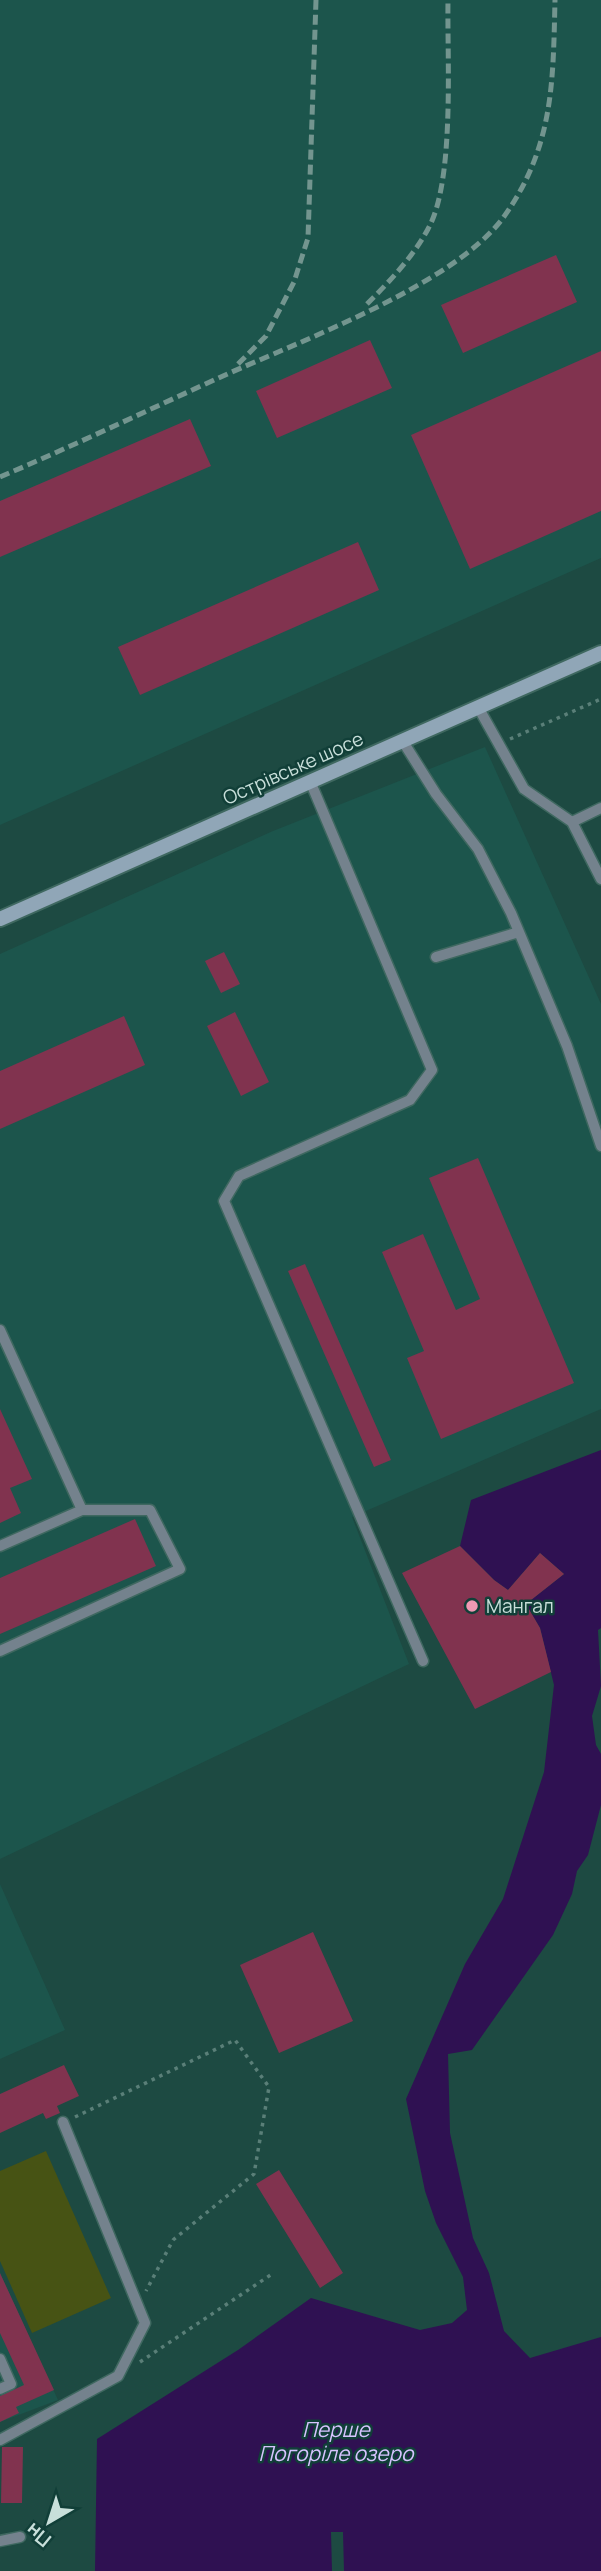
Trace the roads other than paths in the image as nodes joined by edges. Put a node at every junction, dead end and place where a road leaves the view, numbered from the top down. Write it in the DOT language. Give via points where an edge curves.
graph roads {
  1 [pos="601,653"];
  2 [pos="478,707"];
  3 [pos="402,740"];
  4 [pos="310,781"];
  5 [pos="601,808"];
  6 [pos="572,822"];
  7 [pos="601,879"];
  8 [pos="0,919"];
  9 [pos="519,932"];
  10 [pos="436,957"];
  11 [pos="601,1146"];
  12 [pos="0,1329"];
  13 [pos="82,1510"];
  14 [pos="0,1546"];
  15 [pos="0,1651"];
  16 [pos="424,1661"];
  17 [pos="63,2122"];
  18 [pos="0,2359"];
  19 [pos="0,2389"];
  20 [pos="0,2440"];
  21 [pos="20,2537"];
  22 [pos="0,2540"];
  1 -- 2 [label="street, Острівське шосе"];
  2 -- 3 [label="street, Острівське шосе"];
  2 -- 6 [label="lane" via="524,789"];
  3 -- 4 [label="street, Острівське шосе"];
  3 -- 9 [label="lane" via="478,849"];
  4 -- 8 [label="street, Острівське шосе"];
  4 -- 16 [label="lane" via="432,1070 410,1100 239,1176 224,1201"];
  5 -- 6 [label="lane"];
  6 -- 7 [label="lane"];
  9 -- 10 [label="lane"];
  9 -- 11 [label="lane" via="567,1046"];
  12 -- 13 [label="lane"];
  13 -- 14 [label="lane"];
  13 -- 15 [label="lane" via="149,1510 180,1569"];
  17 -- 20 [label="lane" via="145,2323 118,2376"];
  18 -- 19 [label="lane" via="11,2384"];
  21 -- 22 [label="lane"];
}
